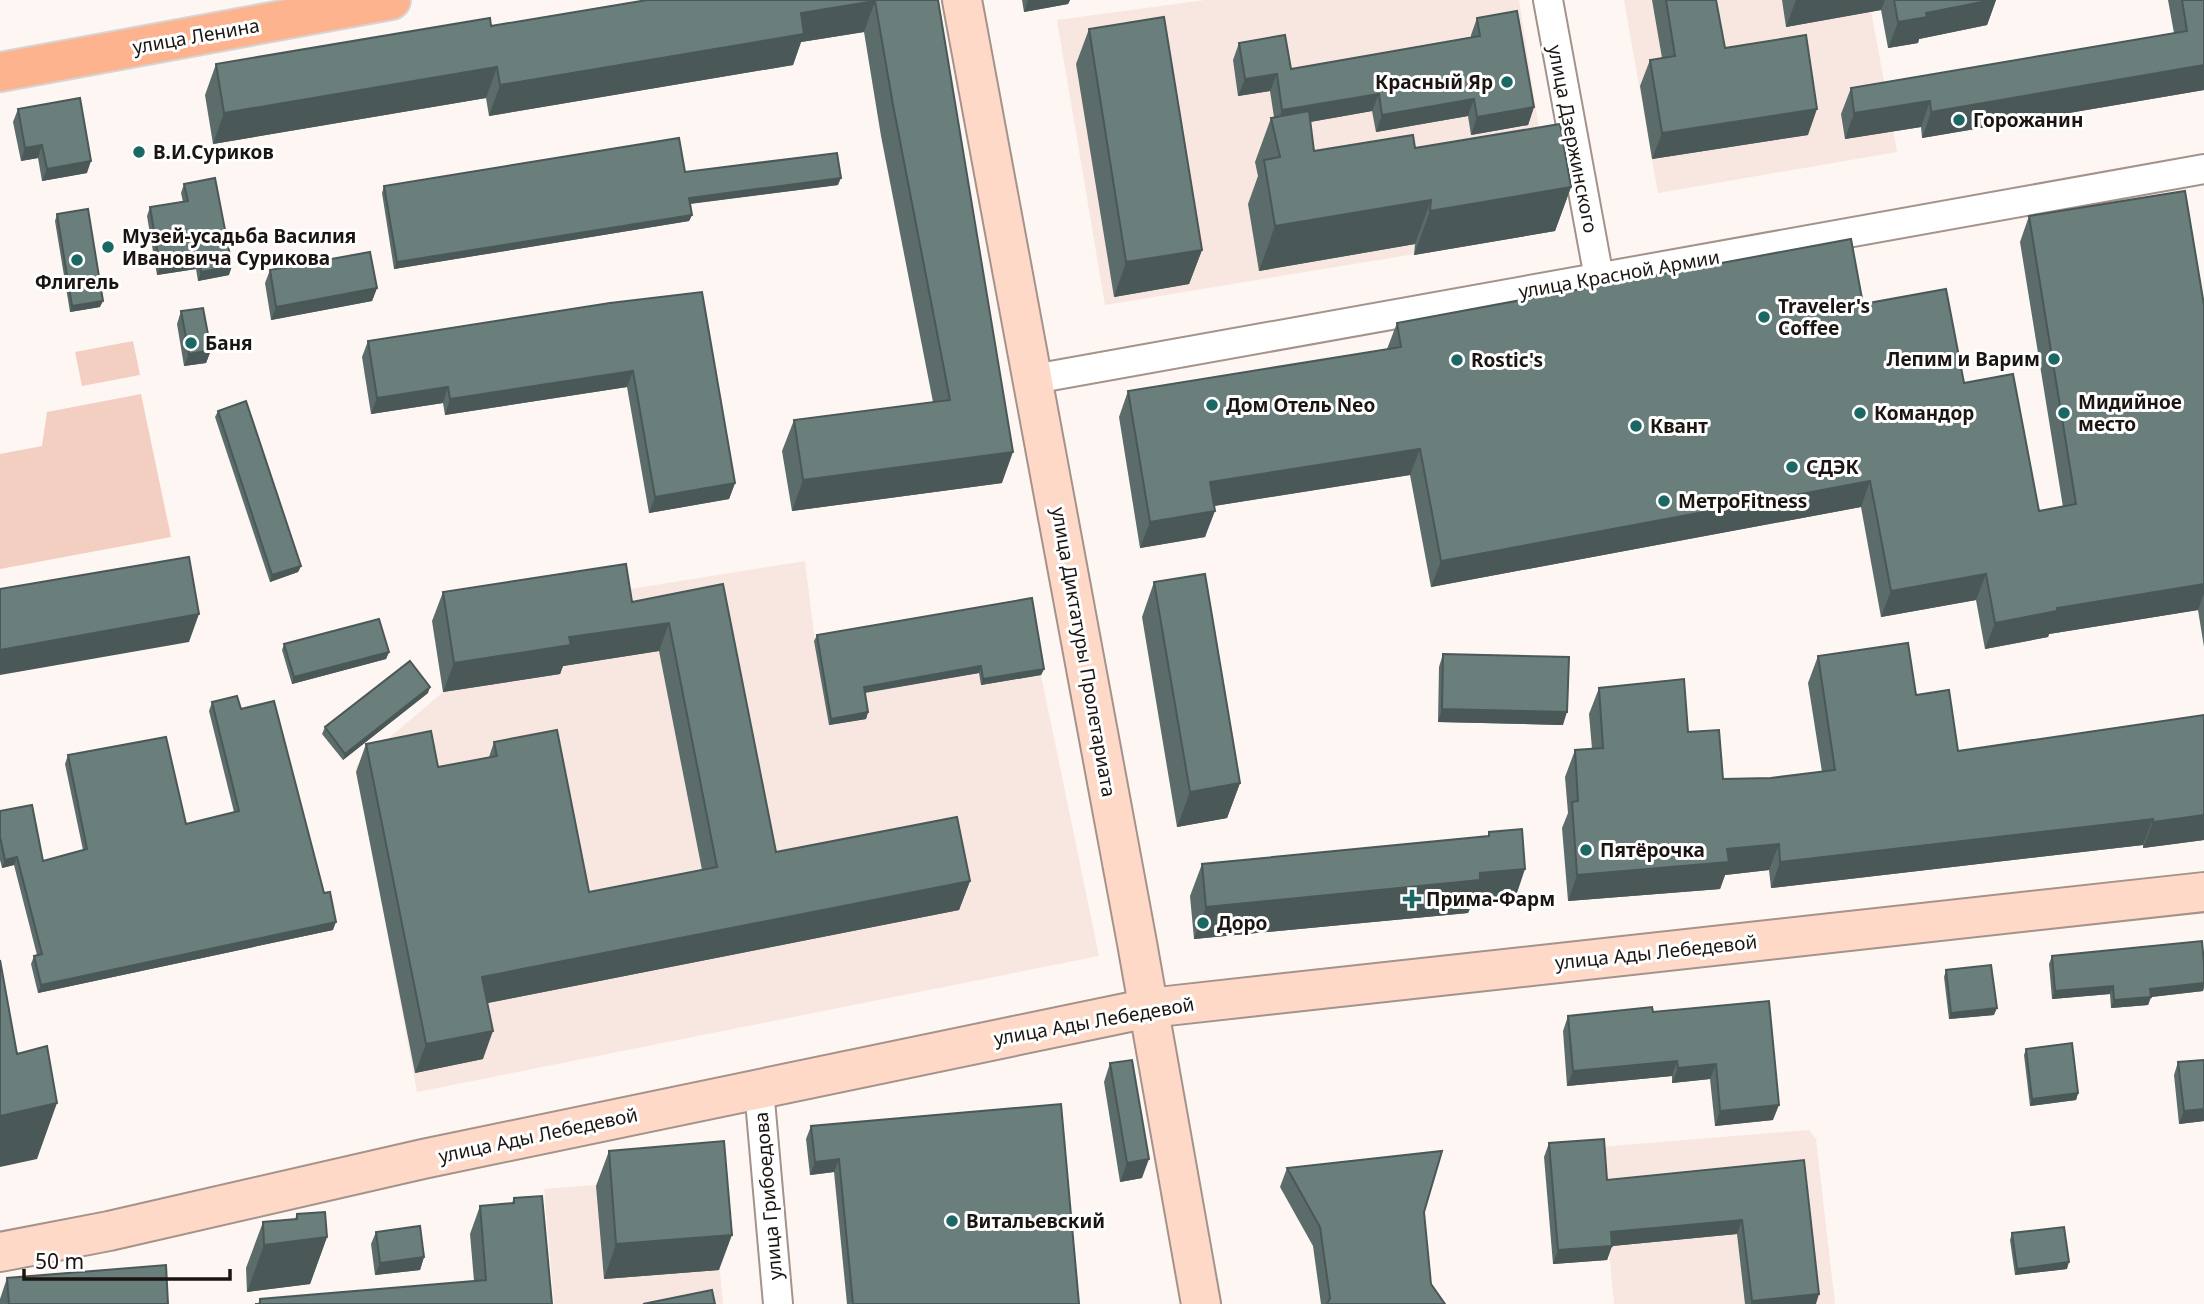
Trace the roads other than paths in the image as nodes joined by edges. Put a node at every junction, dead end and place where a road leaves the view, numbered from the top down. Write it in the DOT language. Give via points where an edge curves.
graph roads {
  1 [pos="391,0"];
  2 [pos="962,0"];
  3 [pos="1548,0"];
  4 [pos="0,72"];
  5 [pos="2204,169"];
  6 [pos="1599,278"];
  7 [pos="1034,379"];
  8 [pos="2204,892"];
  9 [pos="1149,1007"];
  10 [pos="759,1089"];
  11 [pos="0,1252"];
  12 [pos="778,1304"];
  13 [pos="1201,1304"];
  1 -- 4 [label="main road, улица Ленина"];
  2 -- 7 [label="main road, улица Диктатуры Пролетариата"];
  3 -- 6 [label="street, улица Дзержинского"];
  5 -- 6 [label="street, улица Красной Армии"];
  6 -- 7 [label="street, улица Красной Армии"];
  7 -- 9 [label="main road, улица Диктатуры Пролетариата"];
  8 -- 9 [label="main road, улица Ады Лебедевой"];
  9 -- 10 [label="main road, улица Ады Лебедевой"];
  9 -- 13 [label="main road, улица Диктатуры Пролетариата"];
  10 -- 11 [label="main road, улица Ады Лебедевой"];
  10 -- 12 [label="street, улица Грибоедова"];
}
